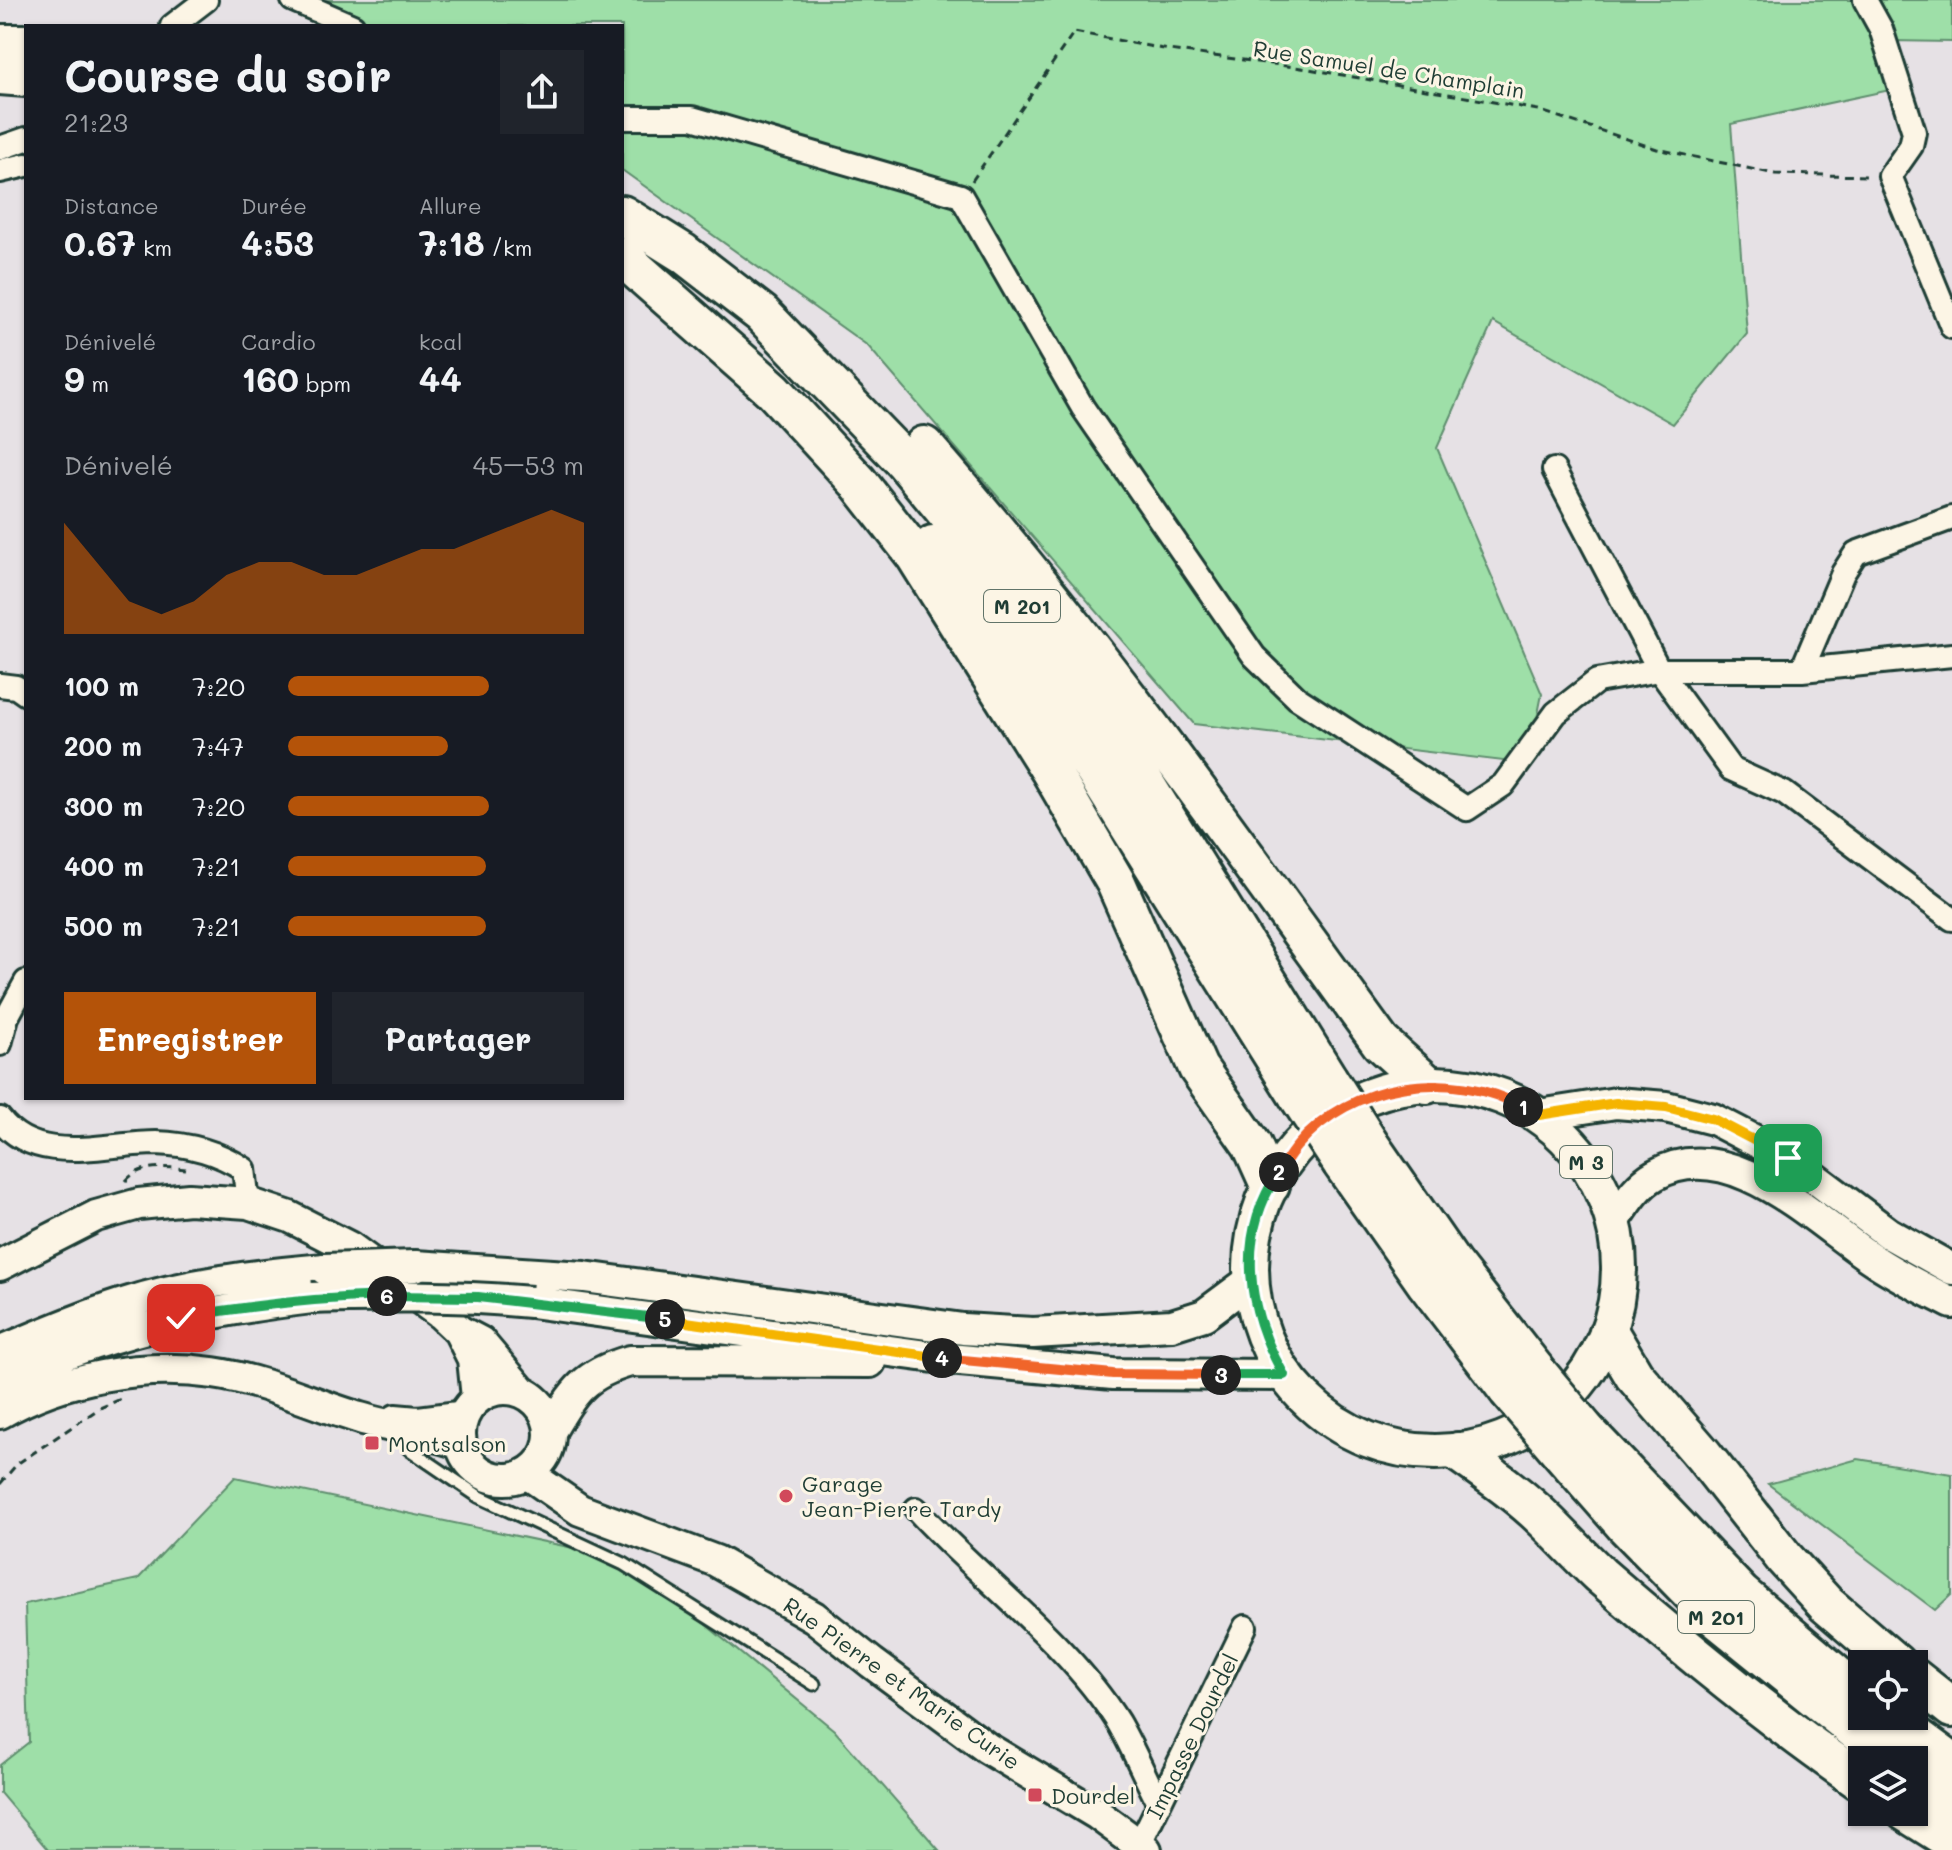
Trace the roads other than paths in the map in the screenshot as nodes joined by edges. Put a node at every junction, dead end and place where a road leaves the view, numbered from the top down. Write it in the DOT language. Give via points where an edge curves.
graph roads {
  1 [pos="206,0"];
  2 [pos="293,0"];
  3 [pos="1865,0"];
  4 [pos="175,24"];
  5 [pos="348,24"];
  6 [pos="0,44"];
  7 [pos="24,44"];
  8 [pos="0,75"];
  9 [pos="24,77"];
  10 [pos="624,118"];
  11 [pos="24,140"];
  12 [pos="0,148"];
  13 [pos="24,165"];
  14 [pos="0,171"];
  15 [pos="624,216"];
  16 [pos="624,257"];
  17 [pos="624,258"];
  18 [pos="762,314"];
  19 [pos="1952,327"];
  20 [pos="1554,470"];
  21 [pos="1952,518"];
  22 [pos="1952,655"];
  23 [pos="1659,670"];
  24 [pos="1802,670"];
  25 [pos="0,685"];
  26 [pos="24,693"];
  27 [pos="1952,919"];
  28 [pos="24,986"];
  29 [pos="0,1044"];
  30 [pos="1427,1084"];
  31 [pos="1314,1088"];
  32 [pos="1539,1115"];
  33 [pos="0,1119"];
  34 [pos="1270,1185"];
  35 [pos="248,1203"];
  36 [pos="1615,1220"];
  37 [pos="0,1265"];
  38 [pos="1952,1269"];
  39 [pos="1251,1280"];
  40 [pos="1952,1303"];
  41 [pos="61,1325"];
  42 [pos="0,1329"];
  43 [pos="459,1331"];
  44 [pos="1609,1333"];
  45 [pos="0,1352"];
  46 [pos="949,1359"];
  47 [pos="192,1372"];
  48 [pos="1284,1375"];
  49 [pos="0,1382"];
  50 [pos="522,1392"];
  51 [pos="472,1405"];
  52 [pos="0,1413"];
  53 [pos="401,1428"];
  54 [pos="550,1438"];
  55 [pos="1572,1441"];
  56 [pos="461,1444"];
  57 [pos="1458,1452"];
  58 [pos="528,1474"];
  59 [pos="916,1509"];
  60 [pos="602,1517"];
  61 [pos="1245,1627"];
  62 [pos="1880,1650"];
  63 [pos="814,1684"];
  64 [pos="1848,1685"];
  65 [pos="1928,1689"];
  66 [pos="1952,1708"];
  67 [pos="1907,1730"];
  68 [pos="1875,1746"];
  69 [pos="1952,1763"];
  70 [pos="1848,1772"];
  71 [pos="1928,1788"];
  72 [pos="1159,1804"];
  73 [pos="1952,1806"];
  74 [pos="1928,1826"];
  75 [pos="1952,1841"];
  76 [pos="1143,1847"];
  1 -- 4 [label="street"];
  2 -- 5 [label="street"];
  3 -- 19 [label="street" via="1881,29 1914,132 1911,146 1890,176"];
  6 -- 7 [label="highway"];
  8 -- 9 [label="highway"];
  10 -- 23 [label="street" via="692,118 961,196 1083,408 1254,656 1297,698 1467,809 1503,785 1556,713 1597,681"];
  11 -- 12 [label="street"];
  13 -- 14 [label="street"];
  15 -- 18 [label="highway, M 201" via="683,253"];
  16 -- 31 [label="highway, M 201" via="769,367 883,482 989,615"];
  17 -- 34 [label="highway" via="773,390 858,482 915,555 1116,883 1198,1068 1252,1145"];
  18 -- 30 [label="highway" via="924,446 981,511 1141,715 1381,1043"];
  18 -- 31 [label="highway, M 201" via="904,461 1013,593 1114,734"];
  20 -- 23 [label="street"];
  21 -- 24 [label="street" via="1856,553"];
  22 -- 24 [label="street"];
  23 -- 24 [label="street"];
  23 -- 27 [label="street" via="1731,769 1784,793"];
  25 -- 26 [label="street"];
  28 -- 29 [label="street"];
  30 -- 32 [label="main road, M 3" via="1467,1086"];
  30 -- 34 [label="main road, M 3" via="1379,1092 1335,1113 1298,1144"];
  31 -- 55 [label="highway, M 201, bridge" via="1356,1153 1452,1264 1522,1381"];
  32 -- 36 [label="main road, M 3" via="1573,1144 1598,1180"];
  32 -- 38 [label="main road" via="1616,1103 1666,1107 1713,1119 1788,1158 1888,1233"];
  33 -- 35 [label="street" via="10,1132 43,1147 73,1150 158,1143 204,1149 244,1169"];
  34 -- 39 [label="main road, M 3" via="1254,1231"];
  35 -- 37 [label="main road" via="189,1199 139,1204 96,1216"];
  35 -- 43 [label="main road" via="349,1247"];
  36 -- 40 [label="main road, M 3" via="1654,1176 1680,1166 1710,1165 1765,1183 1873,1259"];
  36 -- 44 [label="main road, M 3" via="1619,1296"];
  39 -- 41 [label="main road, bridge" via="1204,1315 1172,1325 1033,1333 963,1329 584,1277 415,1266 325,1269 207,1283"];
  39 -- 48 [label="main road, M 3" via="1267,1346"];
  41 -- 42 [label="main road"];
  41 -- 45 [label="main road"];
  43 -- 50 [label="main road" via="480,1342"];
  43 -- 51 [label="main road" via="473,1359"];
  44 -- 57 [label="main road, M 3" via="1585,1377 1550,1413 1507,1439"];
  44 -- 62 [label="highway" via="1634,1375 1785,1559 1826,1604"];
  46 -- 48 [label="main road" via="1113,1374"];
  46 -- 49 [label="main road, bridge" via="531,1302 410,1295 312,1298 167,1321 34,1365"];
  46 -- 54 [label="main road" via="818,1364 630,1361 590,1377 568,1402"];
  47 -- 51 [label="street" via="224,1364 263,1371 384,1415 418,1418"];
  47 -- 52 [label="main road" via="135,1371 74,1381"];
  47 -- 53 [label="main road" via="263,1385"];
  48 -- 57 [label="main road, M 3" via="1310,1405 1342,1428 1379,1444 1418,1452"];
  50 -- 51 [label="main road" via="499,1389"];
  50 -- 54 [label="main road" via="542,1407"];
  51 -- 56 [label="main road" via="461,1422"];
  53 -- 56 [label="main road"];
  53 -- 63 [label="lane" via="409,1449 478,1496 624,1564"];
  54 -- 58 [label="main road" via="545,1457"];
  54 -- 60 [label="main road" via="563,1476"];
  55 -- 64 [label="highway, M 201"];
  55 -- 68 [label="highway, M 201" via="1625,1525 1714,1616"];
  56 -- 58 [label="main road" via="466,1457 487,1476 500,1480"];
  57 -- 70 [label="highway" via="1506,1486 1693,1655"];
  58 -- 60 [label="main road, Rue Pierre et Marie Curie" via="580,1510"];
  59 -- 72 [label="street" via="1075,1666 1117,1722"];
  60 -- 76 [label="main road, Rue Pierre et Marie Curie" via="716,1561 814,1617 987,1748"];
  61 -- 72 [label="street, Impasse Dourdel"];
  65 -- 66 [label="highway"];
  67 -- 69 [label="highway"];
  71 -- 73 [label="highway"];
  72 -- 76 [label="street, Impasse Dourdel"];
  74 -- 75 [label="highway"];
}
